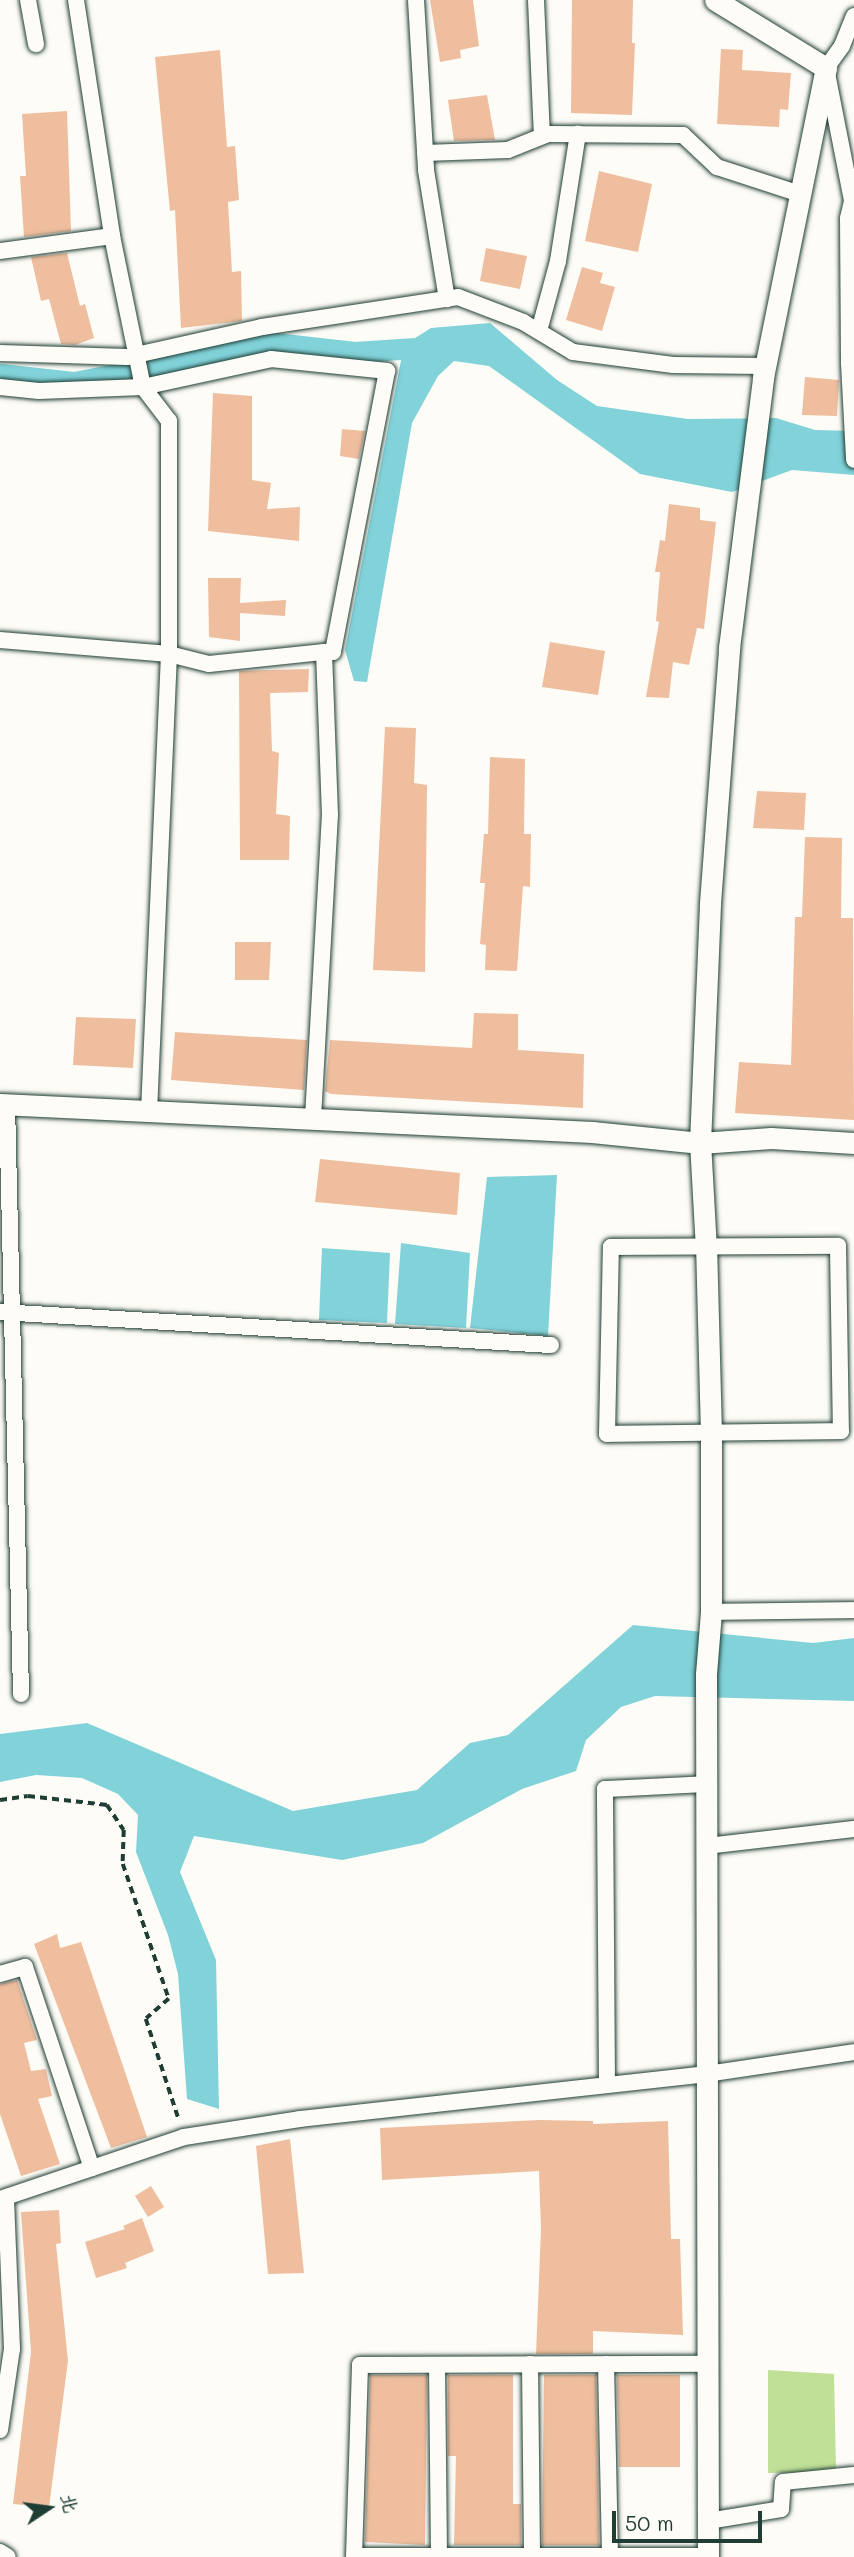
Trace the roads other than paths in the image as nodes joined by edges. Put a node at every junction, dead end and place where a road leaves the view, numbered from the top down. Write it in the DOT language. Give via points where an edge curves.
graph roads {
  1 [pos="28,0"];
  2 [pos="76,0"];
  3 [pos="416,0"];
  4 [pos="536,0"];
  5 [pos="715,0"];
  6 [pos="854,16"];
  7 [pos="36,44"];
  8 [pos="826,68"];
  9 [pos="578,134"];
  10 [pos="542,136"];
  11 [pos="847,140"];
  12 [pos="425,153"];
  13 [pos="800,194"];
  14 [pos="853,201"];
  15 [pos="112,236"];
  16 [pos="0,251"];
  17 [pos="447,299"];
  18 [pos="539,331"];
  19 [pos="0,353"];
  20 [pos="138,353"];
  21 [pos="764,372"];
  22 [pos="852,382"];
  23 [pos="0,387"];
  24 [pos="143,387"];
  25 [pos="854,460"];
  26 [pos="0,640"];
  27 [pos="324,652"];
  28 [pos="169,654"];
  29 [pos="4,1104"];
  30 [pos="149,1111"];
  31 [pos="313,1121"];
  32 [pos="700,1143"];
  33 [pos="854,1143"];
  34 [pos="854,1241"];
  35 [pos="838,1246"];
  36 [pos="706,1248"];
  37 [pos="6,1311"];
  38 [pos="551,1345"];
  39 [pos="711,1434"];
  40 [pos="854,1610"];
  41 [pos="711,1612"];
  42 [pos="21,1694"];
  43 [pos="707,1784"];
  44 [pos="854,1829"];
  45 [pos="707,1846"];
  46 [pos="0,1973"];
  47 [pos="854,2052"];
  48 [pos="706,2074"];
  49 [pos="607,2085"];
  50 [pos="92,2168"];
  51 [pos="3,2199"];
  52 [pos="530,2364"];
  53 [pos="606,2364"];
  54 [pos="708,2364"];
  55 [pos="437,2365"];
  56 [pos="0,2432"];
  57 [pos="0,2446"];
  58 [pos="854,2475"];
  59 [pos="708,2521"];
  60 [pos="0,2552"];
  61 [pos="354,2556"];
  62 [pos="439,2556"];
  63 [pos="532,2556"];
  64 [pos="610,2556"];
  65 [pos="708,2556"];
  66 [pos="8,2557"];
  1 -- 7 [label="street"];
  2 -- 15 [label="street"];
  3 -- 12 [label="street"];
  4 -- 10 [label="street"];
  5 -- 8 [label="street"];
  6 -- 8 [label="street" via="842,46"];
  8 -- 11 [label="street"];
  8 -- 13 [label="street"];
  9 -- 10 [label="street"];
  9 -- 13 [label="street" via="683,135 717,167"];
  9 -- 18 [label="street" via="558,261"];
  10 -- 12 [label="street" via="508,150"];
  11 -- 14 [label="street"];
  12 -- 17 [label="street"];
  13 -- 21 [label="street"];
  14 -- 22 [label="street" via="848,218"];
  15 -- 16 [label="street"];
  15 -- 20 [label="street"];
  17 -- 18 [label="street" via="458,297"];
  17 -- 20 [label="street" via="262,327"];
  18 -- 21 [label="street" via="573,352"];
  19 -- 20 [label="street" via="127,357"];
  20 -- 24 [label="street"];
  21 -- 32 [label="street" via="729,648 710,903"];
  22 -- 25 [label="street"];
  23 -- 24 [label="street" via="39,391"];
  24 -- 27 [label="street" via="271,359 387,371 333,652"];
  24 -- 28 [label="street" via="169,421"];
  26 -- 28 [label="street"];
  27 -- 28 [label="street" via="209,664"];
  27 -- 31 [label="street" via="330,814"];
  28 -- 30 [label="street"];
  29 -- 30 [label="street"];
  29 -- 37 [label="street"];
  30 -- 31 [label="street"];
  31 -- 32 [label="street" via="592,1132"];
  32 -- 33 [label="street" via="771,1139"];
  32 -- 36 [label="street"];
  34 -- 35 [label="street"];
  35 -- 36 [label="street"];
  35 -- 39 [label="street" via="841,1431"];
  36 -- 39 [label="street"];
  36 -- 39 [label="street" via="611,1247 607,1434"];
  37 -- 38 [label="street"];
  37 -- 42 [label="street"];
  39 -- 41 [label="street"];
  40 -- 41 [label="street"];
  41 -- 43 [label="street" via="706,1674"];
  43 -- 45 [label="street"];
  43 -- 49 [label="street" via="605,1789"];
  44 -- 45 [label="street"];
  45 -- 48 [label="street"];
  46 -- 50 [label="street" via="25,1966"];
  47 -- 48 [label="street"];
  48 -- 49 [label="street"];
  48 -- 54 [label="street"];
  49 -- 50 [label="street" via="300,2119 184,2137"];
  50 -- 51 [label="street"];
  51 -- 56 [label="street" via="12,2349"];
  52 -- 53 [label="street"];
  52 -- 55 [label="street"];
  52 -- 63 [label="street"];
  53 -- 54 [label="street"];
  53 -- 64 [label="street"];
  54 -- 59 [label="street"];
  55 -- 61 [label="street" via="360,2365"];
  55 -- 62 [label="street"];
  56 -- 57 [label="street"];
  58 -- 59 [label="street" via="783,2482 782,2509"];
  59 -- 65 [label="street"];
  60 -- 66 [label="street"];
  61 -- 62 [label="street"];
  62 -- 63 [label="street"];
  63 -- 64 [label="street"];
  64 -- 65 [label="street"];
}
